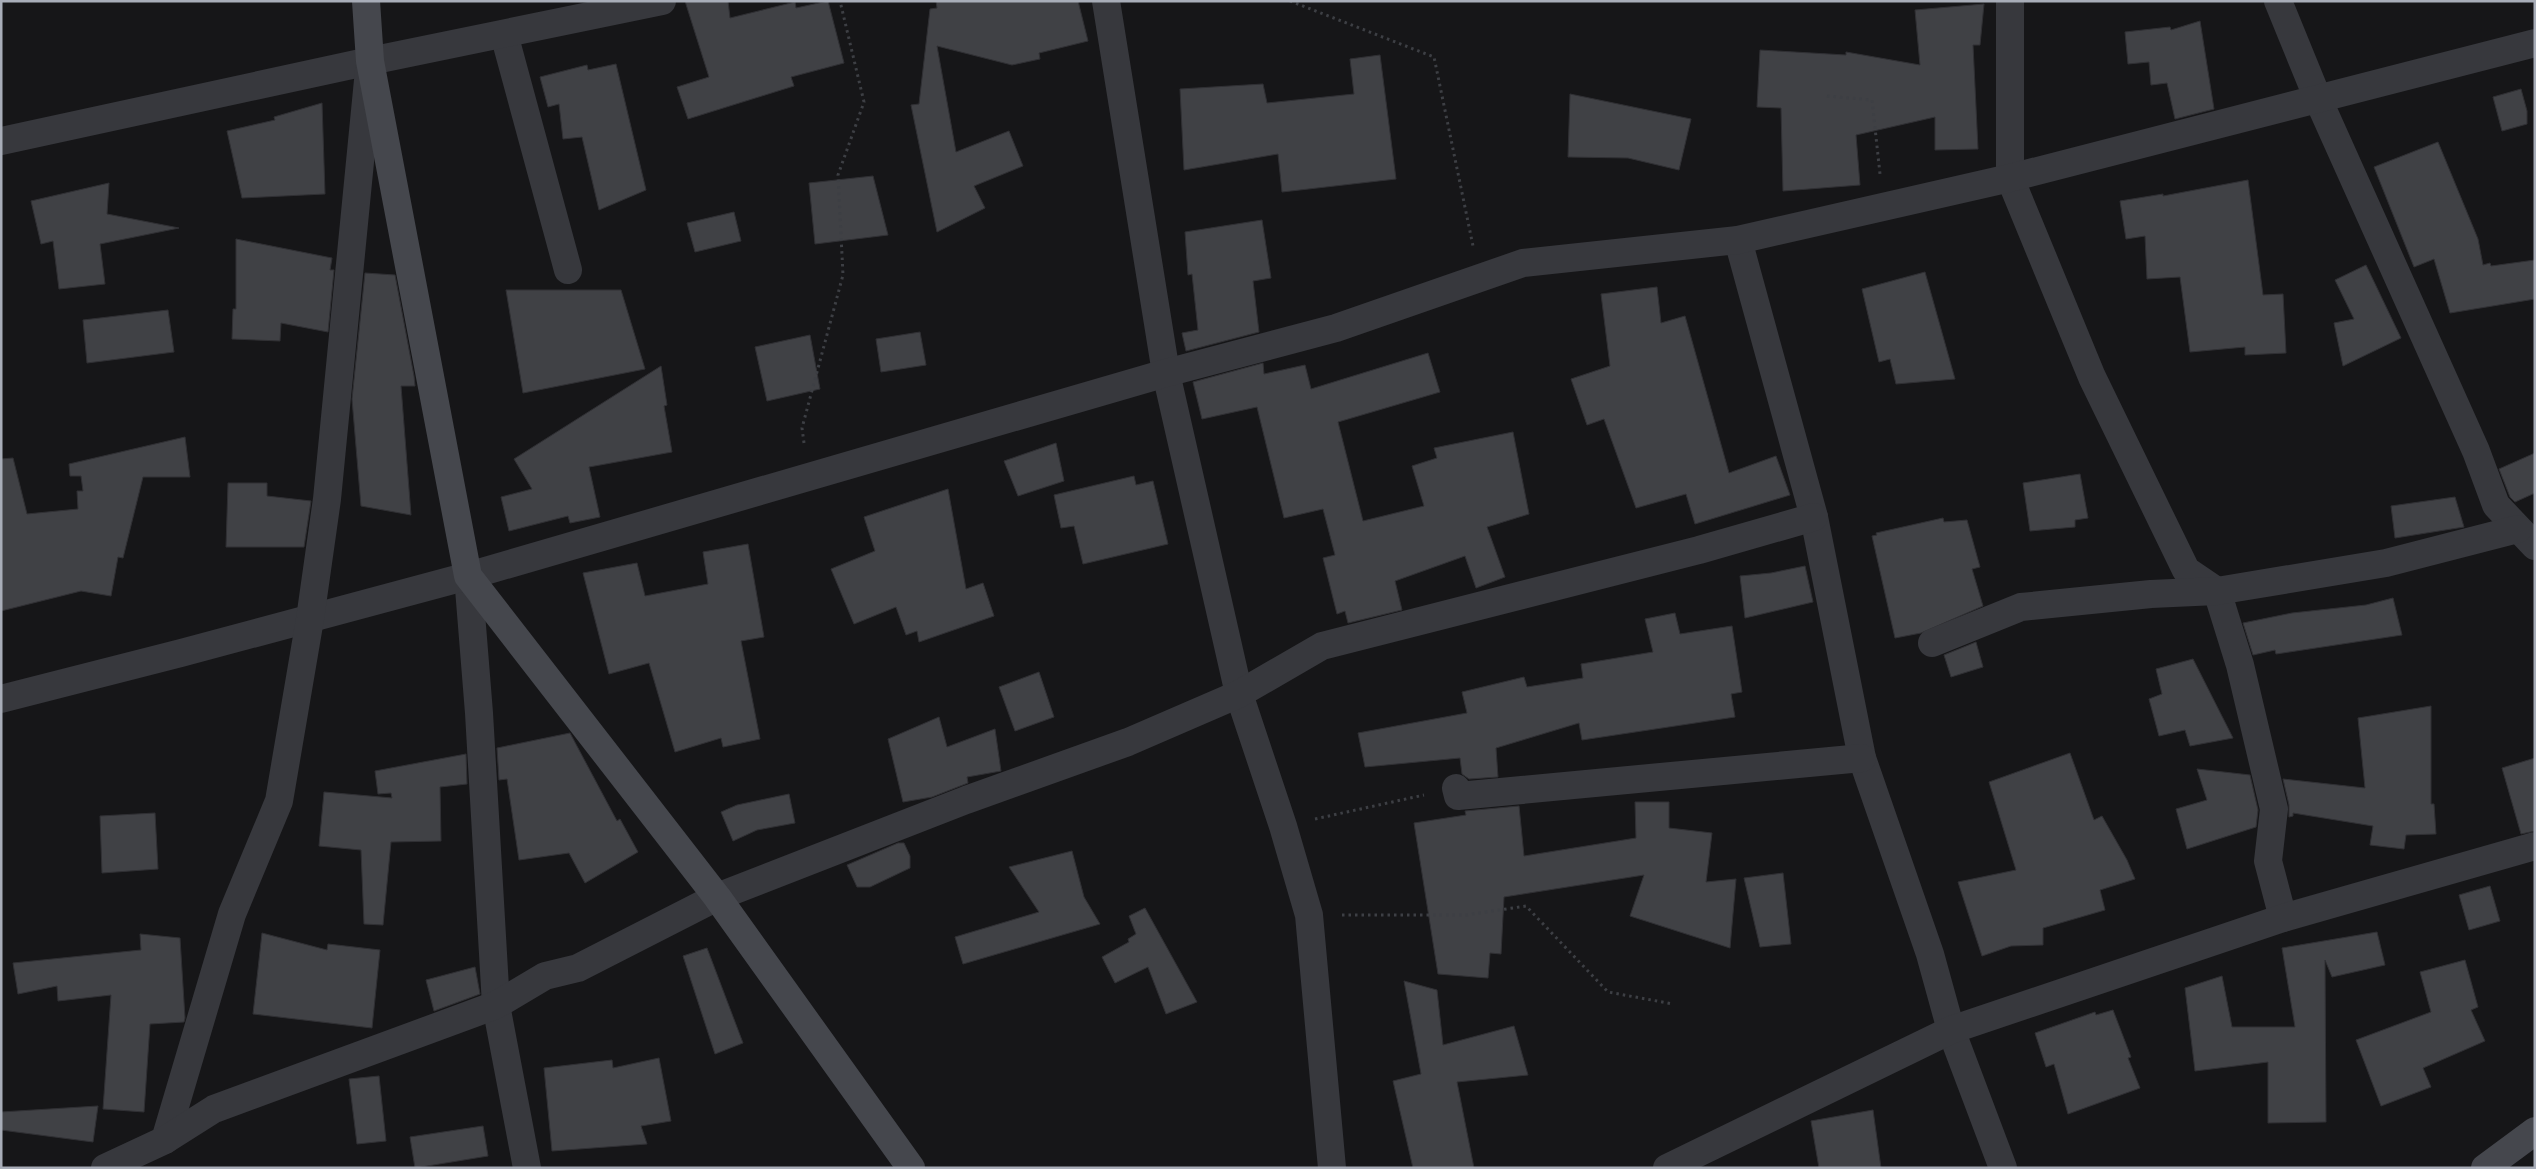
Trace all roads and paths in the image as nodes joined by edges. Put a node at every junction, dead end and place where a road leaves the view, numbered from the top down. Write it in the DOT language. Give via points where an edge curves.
graph roads {
  1 [pos="366,1"];
  2 [pos="662,1"];
  3 [pos="840,1"];
  4 [pos="1106,1"];
  5 [pos="1290,1"];
  6 [pos="2010,1"];
  7 [pos="2278,1"];
  8 [pos="504,34"];
  9 [pos="2535,43"];
  10 [pos="370,61"];
  11 [pos="1827,96"];
  12 [pos="2318,99"];
  13 [pos="1,141"];
  14 [pos="2010,178"];
  15 [pos="1884,207"];
  16 [pos="1738,240"];
  17 [pos="568,270"];
  18 [pos="1480,278"];
  19 [pos="1166,373"];
  20 [pos="809,477"];
  21 [pos="1814,517"];
  22 [pos="2527,538"];
  23 [pos="468,576"];
  24 [pos="2217,591"];
  25 [pos="310,619"];
  26 [pos="1932,643"];
  27 [pos="1239,694"];
  28 [pos="1,699"];
  29 [pos="1862,758"];
  30 [pos="1456,788"];
  31 [pos="1283,826"];
  32 [pos="2535,846"];
  33 [pos="717,897"];
  34 [pos="1308,914"];
  35 [pos="2284,918"];
  36 [pos="1673,1004"];
  37 [pos="496,1005"];
  38 [pos="1951,1030"];
  39 [pos="2535,1131"];
  40 [pos="165,1140"];
  41 [pos="105,1168"];
  42 [pos="527,1168"];
  43 [pos="911,1168"];
  44 [pos="1332,1168"];
  45 [pos="1666,1168"];
  46 [pos="2003,1168"];
  47 [pos="2485,1168"];
  1 -- 10 [label="street"];
  2 -- 8 [label="street"];
  3 -- 20 [label="path" via="864,102 838,175 842,275 802,428"];
  4 -- 19 [label="street"];
  5 -- 18 [label="path" via="1434,57"];
  6 -- 14 [label="street"];
  7 -- 12 [label="street"];
  8 -- 10 [label="street"];
  8 -- 17 [label="street"];
  9 -- 12 [label="street"];
  10 -- 13 [label="street"];
  10 -- 23 [label="street"];
  10 -- 25 [label="street" via="327,499"];
  11 -- 15 [label="path" via="1872,100"];
  12 -- 14 [label="street"];
  12 -- 22 [label="street" via="2476,451 2496,505"];
  14 -- 15 [label="street"];
  14 -- 24 [label="street" via="2092,377 2186,570"];
  15 -- 16 [label="street"];
  16 -- 18 [label="street" via="1523,263"];
  16 -- 21 [label="street"];
  18 -- 19 [label="street" via="1336,328"];
  19 -- 20 [label="street"];
  19 -- 27 [label="street"];
  20 -- 23 [label="street"];
  21 -- 27 [label="street" via="1322,646"];
  21 -- 29 [label="street"];
  22 -- 24 [label="street"];
  23 -- 25 [label="street"];
  23 -- 33 [label="street"];
  23 -- 37 [label="street"];
  24 -- 26 [label="street" via="2020,607"];
  24 -- 35 [label="street" via="2240,665 2274,809 2268,861"];
  25 -- 28 [label="street"];
  25 -- 40 [label="street" via="279,801 232,914"];
  27 -- 31 [label="street"];
  27 -- 33 [label="street" via="1128,742 966,800"];
  29 -- 30 [label="street" via="1458,796"];
  29 -- 38 [label="street" via="1930,954"];
  30 -- 31 [label="path"];
  31 -- 34 [label="street"];
  32 -- 35 [label="street"];
  33 -- 37 [label="street" via="578,968 544,976"];
  33 -- 43 [label="street"];
  34 -- 36 [label="path" via="1466,915 1526,906 1608,992"];
  34 -- 44 [label="street"];
  35 -- 38 [label="street"];
  37 -- 40 [label="street" via="214,1109"];
  37 -- 42 [label="street"];
  38 -- 45 [label="street"];
  38 -- 46 [label="street"];
  39 -- 47 [label="street"];
  40 -- 41 [label="street"];
}
